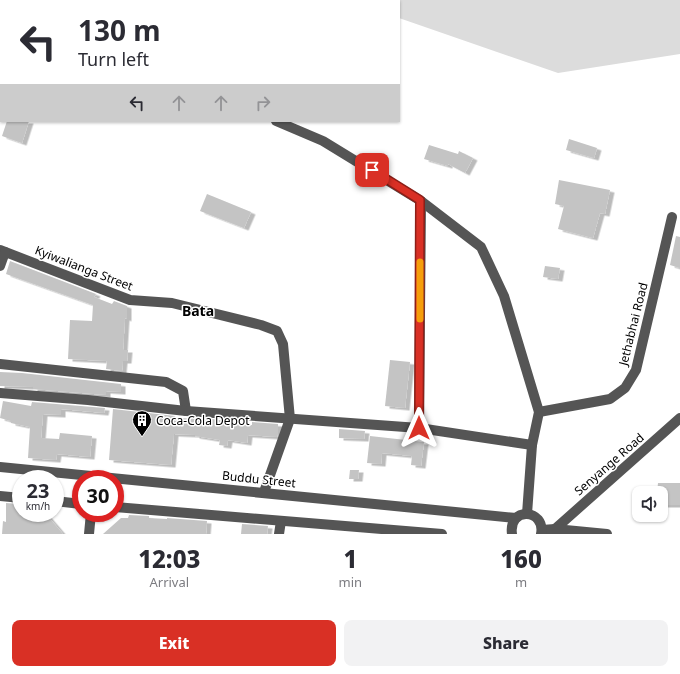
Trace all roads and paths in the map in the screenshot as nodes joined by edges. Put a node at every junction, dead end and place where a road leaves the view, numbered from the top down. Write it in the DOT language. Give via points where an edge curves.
graph roads {
  1 [pos="278,122"];
  2 [pos="420,200"];
  3 [pos="672,217"];
  4 [pos="2,251"];
  5 [pos="0,266"];
  6 [pos="0,364"];
  7 [pos="0,393"];
  8 [pos="186,411"];
  9 [pos="539,412"];
  10 [pos="290,419"];
  11 [pos="679,420"];
  12 [pos="419,428"];
  13 [pos="532,444"];
  14 [pos="0,467"];
  15 [pos="72,475"];
  16 [pos="124,480"];
  17 [pos="264,492"];
  18 [pos="0,496"];
  19 [pos="12,497"];
  20 [pos="124,508"];
  21 [pos="527,514"];
  22 [pos="516,518"];
  23 [pos="281,521"];
  24 [pos="90,522"];
  25 [pos="555,529"];
  26 [pos="541,532"];
  27 [pos="89,534"];
  28 [pos="279,534"];
  29 [pos="442,534"];
  30 [pos="512,534"];
  31 [pos="607,534"];
  1 -- 2 [label="street" via="323,140"];
  2 -- 9 [label="street" via="481,247 504,296"];
  2 -- 12 [label="street"];
  3 -- 9 [label="street, Jethabhai Road" via="636,370 625,388 610,399"];
  4 -- 5 [label="street"];
  4 -- 10 [label="street, Kyiwalianga Street" via="130,300 172,303 277,331 283,344"];
  6 -- 8 [label="street" via="166,382 183,391"];
  7 -- 8 [label="street"];
  8 -- 10 [label="street"];
  9 -- 13 [label="street"];
  10 -- 12 [label="street"];
  10 -- 17 [label="street, Kyiwalianga Street"];
  11 -- 25 [label="street, Senyange Road"];
  12 -- 13 [label="street"];
  13 -- 21 [label="street"];
  14 -- 15 [label="street, Buddu Street"];
  16 -- 17 [label="street, Buddu Street"];
  17 -- 22 [label="street, Buddu Street"];
  18 -- 19 [label="street"];
  20 -- 23 [label="street"];
  21 -- 22 [label="street"];
  21 -- 26 [label="street" via="538,519"];
  22 -- 30 [label="street" via="512,523"];
  23 -- 28 [label="street"];
  23 -- 29 [label="street"];
  24 -- 27 [label="street"];
  25 -- 26 [label="street"];
  25 -- 31 [label="street"];
}
